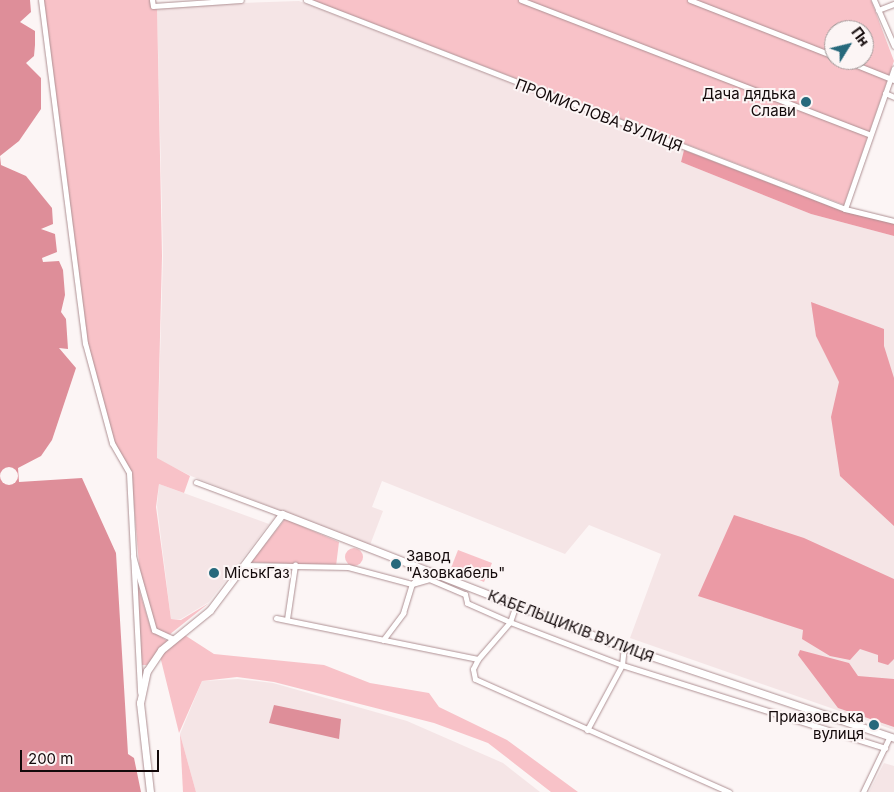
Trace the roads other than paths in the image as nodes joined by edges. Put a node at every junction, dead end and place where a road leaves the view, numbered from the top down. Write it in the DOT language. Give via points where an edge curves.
graph roads {
  1 [pos="40,0"];
  2 [pos="241,0"];
  3 [pos="306,0"];
  4 [pos="521,0"];
  5 [pos="690,0"];
  6 [pos="874,0"];
  7 [pos="152,3"];
  8 [pos="894,4"];
  9 [pos="878,10"];
  10 [pos="894,46"];
  11 [pos="824,52"];
  12 [pos="894,68"];
  13 [pos="869,70"];
  14 [pos="892,79"];
  15 [pos="885,94"];
  16 [pos="894,97"];
  17 [pos="870,135"];
  18 [pos="846,209"];
  19 [pos="894,221"];
  20 [pos="196,482"];
  21 [pos="282,514"];
  22 [pos="131,551"];
  23 [pos="245,564"];
  24 [pos="295,565"];
  25 [pos="425,570"];
  26 [pos="412,584"];
  27 [pos="516,605"];
  28 [pos="276,618"];
  29 [pos="287,619"];
  30 [pos="510,622"];
  31 [pos="172,639"];
  32 [pos="383,640"];
  33 [pos="624,647"];
  34 [pos="478,659"];
  35 [pos="622,664"];
  36 [pos="140,703"];
  37 [pos="588,730"];
  38 [pos="892,737"];
  39 [pos="885,748"];
  40 [pos="150,792"];
  41 [pos="729,792"];
  42 [pos="863,792"];
  1 -- 22 [label="street" via="85,343 112,443 130,473"];
  2 -- 7 [label="street"];
  3 -- 18 [label="street, ПРОМИСЛОВА ВУЛИЦЯ"];
  4 -- 17 [label="street"];
  5 -- 11 [label="street"];
  6 -- 9 [label="street"];
  8 -- 9 [label="street"];
  9 -- 10 [label="street"];
  12 -- 14 [label="street"];
  13 -- 14 [label="street"];
  14 -- 15 [label="street"];
  15 -- 16 [label="street"];
  15 -- 17 [label="street"];
  17 -- 18 [label="street"];
  18 -- 19 [label="street, ПРОМИСЛОВА ВУЛИЦЯ"];
  20 -- 21 [label="street, КАБЕЛЬЩИКІВ ВУЛИЦЯ"];
  21 -- 23 [label="street"];
  21 -- 25 [label="street, КАБЕЛЬЩИКІВ ВУЛИЦЯ"];
  22 -- 31 [label="street" via="154,630"];
  22 -- 36 [label="street"];
  23 -- 24 [label="street, КАБЕЛЬЩИКІВ ВУЛИЦЯ"];
  23 -- 31 [label="street" via="210,610"];
  24 -- 26 [label="street, КАБЕЛЬЩИКІВ ВУЛИЦЯ" via="368,570"];
  24 -- 29 [label="street"];
  25 -- 26 [label="street"];
  25 -- 27 [label="street, КАБЕЛЬЩИКІВ ВУЛИЦЯ"];
  26 -- 30 [label="street, КАБЕЛЬЩИКІВ ВУЛИЦЯ" via="429,579 465,594 467,603"];
  26 -- 32 [label="street" via="403,613"];
  27 -- 30 [label="street"];
  27 -- 33 [label="street, КАБЕЛЬЩИКІВ ВУЛИЦЯ"];
  28 -- 29 [label="street"];
  29 -- 32 [label="street"];
  30 -- 34 [label="street"];
  30 -- 35 [label="street, КАБЕЛЬЩИКІВ ВУЛИЦЯ"];
  31 -- 36 [label="street" via="147,671"];
  32 -- 34 [label="street"];
  33 -- 35 [label="street"];
  33 -- 38 [label="street, КАБЕЛЬЩИКІВ ВУЛИЦЯ"];
  34 -- 37 [label="street" via="473,670 475,679"];
  35 -- 37 [label="street"];
  35 -- 39 [label="street, КАБЕЛЬЩИКІВ ВУЛИЦЯ"];
  36 -- 40 [label="street"];
  37 -- 41 [label="street"];
  38 -- 39 [label="street"];
  39 -- 42 [label="street"];
}
